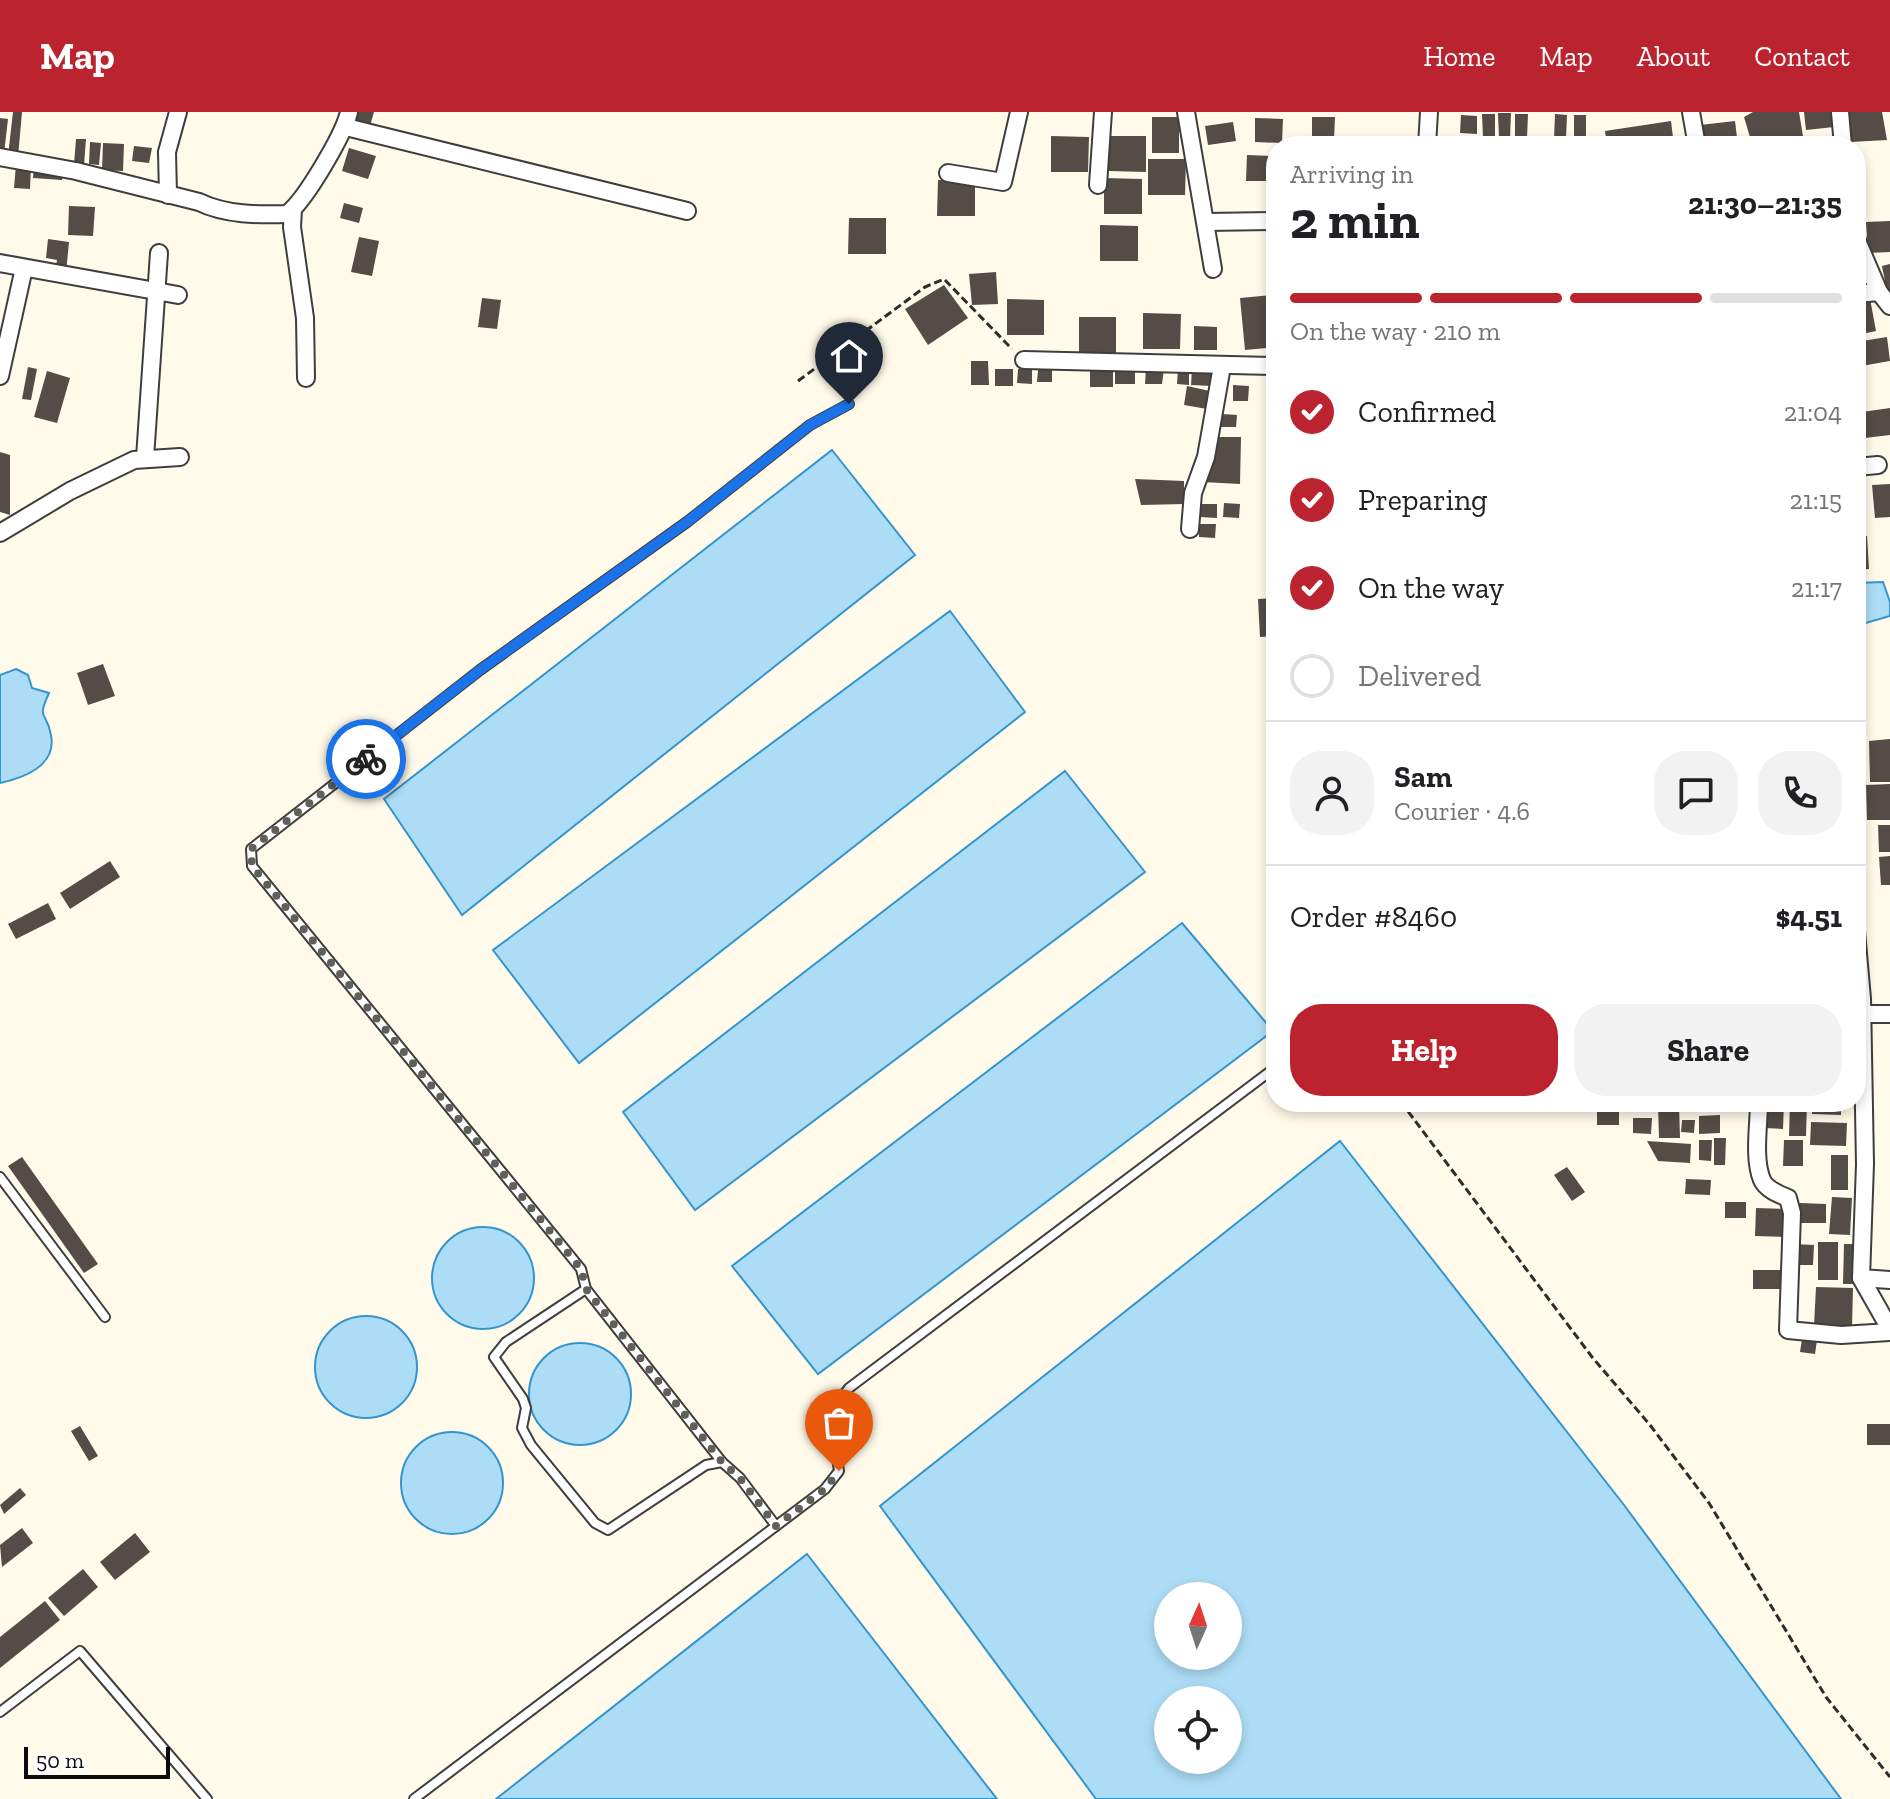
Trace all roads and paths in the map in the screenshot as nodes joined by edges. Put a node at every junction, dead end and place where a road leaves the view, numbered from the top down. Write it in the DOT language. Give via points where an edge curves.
graph roads {
  1 [pos="178,112"];
  2 [pos="1019,112"];
  3 [pos="1103,112"];
  4 [pos="1186,112"];
  5 [pos="1429,112"];
  6 [pos="1691,112"];
  7 [pos="1840,112"];
  8 [pos="348,119"];
  9 [pos="1428,136"];
  10 [pos="1695,136"];
  11 [pos="1842,136"];
  12 [pos="0,157"];
  13 [pos="948,173"];
  14 [pos="1098,185"];
  15 [pos="168,195"];
  16 [pos="293,209"];
  17 [pos="687,211"];
  18 [pos="1266,221"];
  19 [pos="1206,222"];
  20 [pos="159,253"];
  21 [pos="1866,261"];
  22 [pos="0,263"];
  23 [pos="24,268"];
  24 [pos="1213,269"];
  25 [pos="156,292"];
  26 [pos="1879,292"];
  27 [pos="1866,293"];
  28 [pos="178,295"];
  29 [pos="1890,306"];
  30 [pos="1024,360"];
  31 [pos="1222,366"];
  32 [pos="1266,366"];
  33 [pos="0,376"];
  34 [pos="306,378"];
  35 [pos="798,381"];
  36 [pos="849,404"];
  37 [pos="180,457"];
  38 [pos="145,458"];
  39 [pos="1878,465"];
  40 [pos="1866,466"];
  41 [pos="1190,529"];
  42 [pos="0,533"];
  43 [pos="1866,1014"];
  44 [pos="1890,1014"];
  45 [pos="1266,1075"];
  46 [pos="1408,1112"];
  47 [pos="1759,1112"];
  48 [pos="1863,1112"];
  49 [pos="0,1177"];
  50 [pos="1861,1278"];
  51 [pos="1890,1280"];
  52 [pos="586,1289"];
  53 [pos="105,1317"];
  54 [pos="1890,1330"];
  55 [pos="722,1462"];
  56 [pos="776,1526"];
  57 [pos="0,1712"];
  58 [pos="1890,1777"];
  59 [pos="207,1799"];
  60 [pos="414,1799"];
  1 -- 15 [label="street" via="167,152"];
  2 -- 13 [label="street" via="1003,182"];
  3 -- 14 [label="street"];
  4 -- 19 [label="street"];
  5 -- 9 [label="street"];
  6 -- 10 [label="street"];
  7 -- 11 [label="street"];
  8 -- 16 [label="street" via="330,158"];
  8 -- 17 [label="street"];
  12 -- 15 [label="street"];
  15 -- 16 [label="street" via="252,214 287,214"];
  16 -- 34 [label="street"];
  18 -- 19 [label="street"];
  19 -- 24 [label="street"];
  20 -- 25 [label="street"];
  21 -- 26 [label="street"];
  22 -- 23 [label="street"];
  23 -- 25 [label="street"];
  23 -- 33 [label="street"];
  25 -- 28 [label="street"];
  25 -- 38 [label="street"];
  26 -- 27 [label="street"];
  26 -- 29 [label="street"];
  30 -- 31 [label="street"];
  30 -- 35 [label="path" via="944,279 925,287"];
  31 -- 32 [label="street"];
  31 -- 41 [label="street"];
  36 -- 52 [label="lane" via="810,425 687,522 480,670 251,849 252,866 581,1269"];
  37 -- 38 [label="street"];
  38 -- 42 [label="street" via="101,475"];
  39 -- 40 [label="street"];
  43 -- 44 [label="street"];
  45 -- 56 [label="lane" via="849,1388 835,1404 832,1420 839,1471 825,1489"];
  46 -- 58 [label="path" via="1709,1503 1826,1697"];
  47 -- 54 [label="street" via="1762,1181 1788,1198 1792,1213 1788,1330 1841,1335"];
  48 -- 50 [label="street"];
  49 -- 53 [label="lane"];
  50 -- 51 [label="street"];
  50 -- 54 [label="street"];
  52 -- 55 [label="lane"];
  52 -- 55 [label="lane" via="506,1342 494,1357 523,1399 522,1428 531,1445 595,1523 608,1530 706,1465"];
  55 -- 56 [label="lane"];
  56 -- 60 [label="lane"];
  57 -- 59 [label="lane" via="80,1651"];
}
